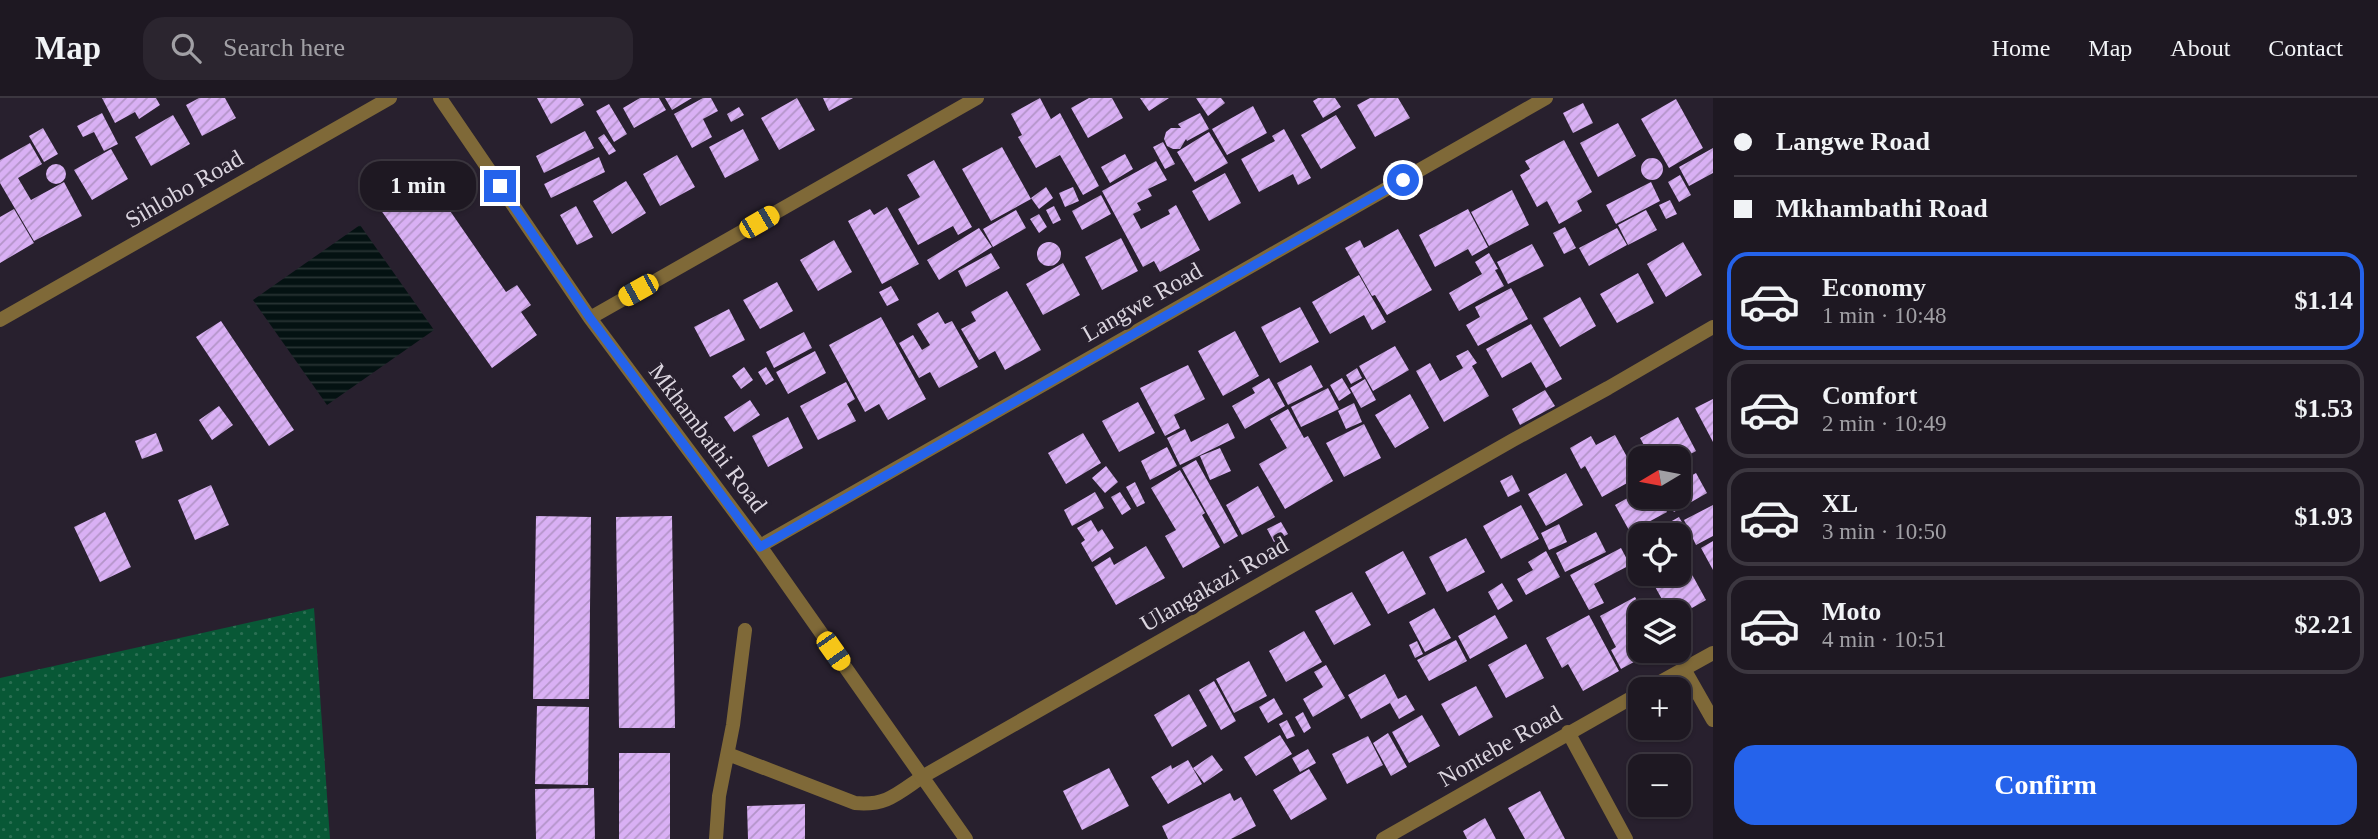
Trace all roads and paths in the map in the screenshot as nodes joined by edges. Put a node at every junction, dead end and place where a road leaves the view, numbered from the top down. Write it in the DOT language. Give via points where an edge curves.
graph roads {
  1 [pos="390,98"];
  2 [pos="440,98"];
  3 [pos="977,98"];
  4 [pos="1546,98"];
  5 [pos="590,318"];
  6 [pos="0,320"];
  7 [pos="1713,327"];
  8 [pos="760,547"];
  9 [pos="745,630"];
  10 [pos="1713,653"];
  11 [pos="1684,669"];
  12 [pos="1670,677"];
  13 [pos="1628,700"];
  14 [pos="1713,720"];
  15 [pos="1568,732"];
  16 [pos="728,754"];
  17 [pos="922,777"];
  18 [pos="716,839"];
  19 [pos="966,839"];
  20 [pos="1383,839"];
  21 [pos="1626,839"];
  1 -- 6 [label="street, Sihlobo Road"];
  2 -- 5 [label="street, Mkhambathi Road"];
  3 -- 5 [label="street"];
  4 -- 8 [label="street, Langwe Road"];
  5 -- 8 [label="street, Mkhambathi Road"];
  7 -- 17 [label="street, Ulangakazi Road"];
  8 -- 17 [label="street, Mkhambathi Road"];
  9 -- 16 [label="street"];
  10 -- 11 [label="street"];
  11 -- 12 [label="street"];
  11 -- 14 [label="street"];
  13 -- 15 [label="street, Nontebe Road"];
  15 -- 20 [label="street, Nontebe Road"];
  15 -- 21 [label="street"];
  16 -- 17 [label="street, Ulangakazi Road" via="855,803 874,805 888,800"];
  16 -- 18 [label="street"];
  17 -- 19 [label="street, Mkhambathi Road"];
}
